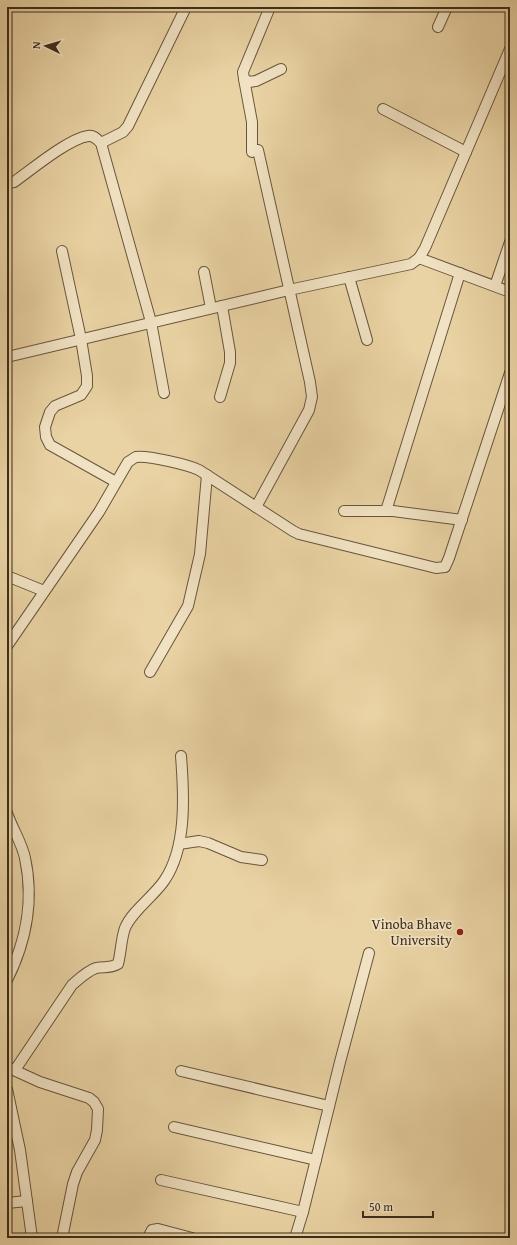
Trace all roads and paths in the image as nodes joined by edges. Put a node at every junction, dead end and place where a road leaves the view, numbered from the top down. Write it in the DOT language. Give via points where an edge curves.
graph roads {
  1 [pos="186,7"];
  2 [pos="270,7"];
  3 [pos="447,7"];
  4 [pos="438,27"];
  5 [pos="510,49"];
  6 [pos="280,69"];
  7 [pos="244,79"];
  8 [pos="383,109"];
  9 [pos="101,143"];
  10 [pos="466,152"];
  11 [pos="7,183"];
  12 [pos="510,242"];
  13 [pos="62,251"];
  14 [pos="419,258"];
  15 [pos="204,272"];
  16 [pos="460,273"];
  17 [pos="349,277"];
  18 [pos="495,286"];
  19 [pos="289,290"];
  20 [pos="510,292"];
  21 [pos="222,306"];
  22 [pos="211,308"];
  23 [pos="151,322"];
  24 [pos="81,339"];
  25 [pos="367,340"];
  26 [pos="7,357"];
  27 [pos="510,373"];
  28 [pos="164,394"];
  29 [pos="220,397"];
  30 [pos="207,475"];
  31 [pos="116,482"];
  32 [pos="256,508"];
  33 [pos="344,511"];
  34 [pos="386,511"];
  35 [pos="462,520"];
  36 [pos="7,576"];
  37 [pos="44,591"];
  38 [pos="7,646"];
  39 [pos="150,672"];
  40 [pos="181,756"];
  41 [pos="7,812"];
  42 [pos="179,844"];
  43 [pos="262,860"];
  44 [pos="369,953"];
  45 [pos="7,980"];
  46 [pos="11,1068"];
  47 [pos="181,1071"];
  48 [pos="7,1089"];
  49 [pos="329,1106"];
  50 [pos="174,1127"];
  51 [pos="316,1160"];
  52 [pos="161,1180"];
  53 [pos="28,1201"];
  54 [pos="7,1203"];
  55 [pos="303,1212"];
  56 [pos="32,1238"];
  57 [pos="62,1238"];
  58 [pos="148,1238"];
  59 [pos="192,1238"];
  60 [pos="295,1238"];
  1 -- 9 [label="street" via="128,126 123,132"];
  2 -- 7 [label="street" via="243,72"];
  3 -- 4 [label="street"];
  5 -- 10 [label="street"];
  6 -- 7 [label="street" via="256,81 249,82"];
  7 -- 19 [label="street" via="255,151"];
  8 -- 10 [label="street"];
  9 -- 11 [label="street" via="95,137 89,136 70,142 14,182"];
  9 -- 23 [label="street"];
  10 -- 14 [label="street"];
  12 -- 18 [label="street"];
  13 -- 24 [label="street"];
  14 -- 16 [label="street"];
  14 -- 17 [label="street" via="411,264"];
  15 -- 22 [label="street"];
  16 -- 18 [label="street"];
  16 -- 34 [label="street"];
  17 -- 19 [label="street"];
  17 -- 25 [label="street"];
  18 -- 20 [label="street"];
  19 -- 21 [label="street"];
  19 -- 32 [label="street" via="312,397 309,410"];
  21 -- 22 [label="street"];
  21 -- 29 [label="street" via="230,363"];
  22 -- 23 [label="street"];
  23 -- 24 [label="street"];
  23 -- 28 [label="street"];
  24 -- 26 [label="street"];
  24 -- 31 [label="street" via="88,376 87,386 81,395 55,406 50,412 45,427 46,437 50,445"];
  27 -- 35 [label="street"];
  30 -- 31 [label="street" via="188,465 135,457 128,462"];
  30 -- 32 [label="street"];
  30 -- 39 [label="street" via="200,554 188,606"];
  31 -- 37 [label="street" via="99,512"];
  32 -- 35 [label="street" via="299,534 436,568 445,567"];
  33 -- 34 [label="street"];
  34 -- 35 [label="street"];
  36 -- 37 [label="street"];
  37 -- 38 [label="street"];
  40 -- 42 [label="street" via="184,792"];
  41 -- 45 [label="street" via="25,857 29,903 22,944"];
  42 -- 43 [label="street" via="199,841 241,857"];
  42 -- 46 [label="street" via="164,881 125,929 118,964 112,968 96,968 80,977"];
  44 -- 49 [label="street"];
  46 -- 57 [label="street" via="40,1082 89,1098 98,1109 97,1130 73,1184"];
  47 -- 49 [label="street"];
  48 -- 53 [label="street"];
  49 -- 51 [label="street"];
  50 -- 51 [label="street"];
  51 -- 55 [label="street"];
  52 -- 55 [label="street"];
  53 -- 54 [label="street"];
  53 -- 56 [label="street"];
  55 -- 60 [label="street"];
  58 -- 59 [label="street" via="152,1230 158,1229"];
}
